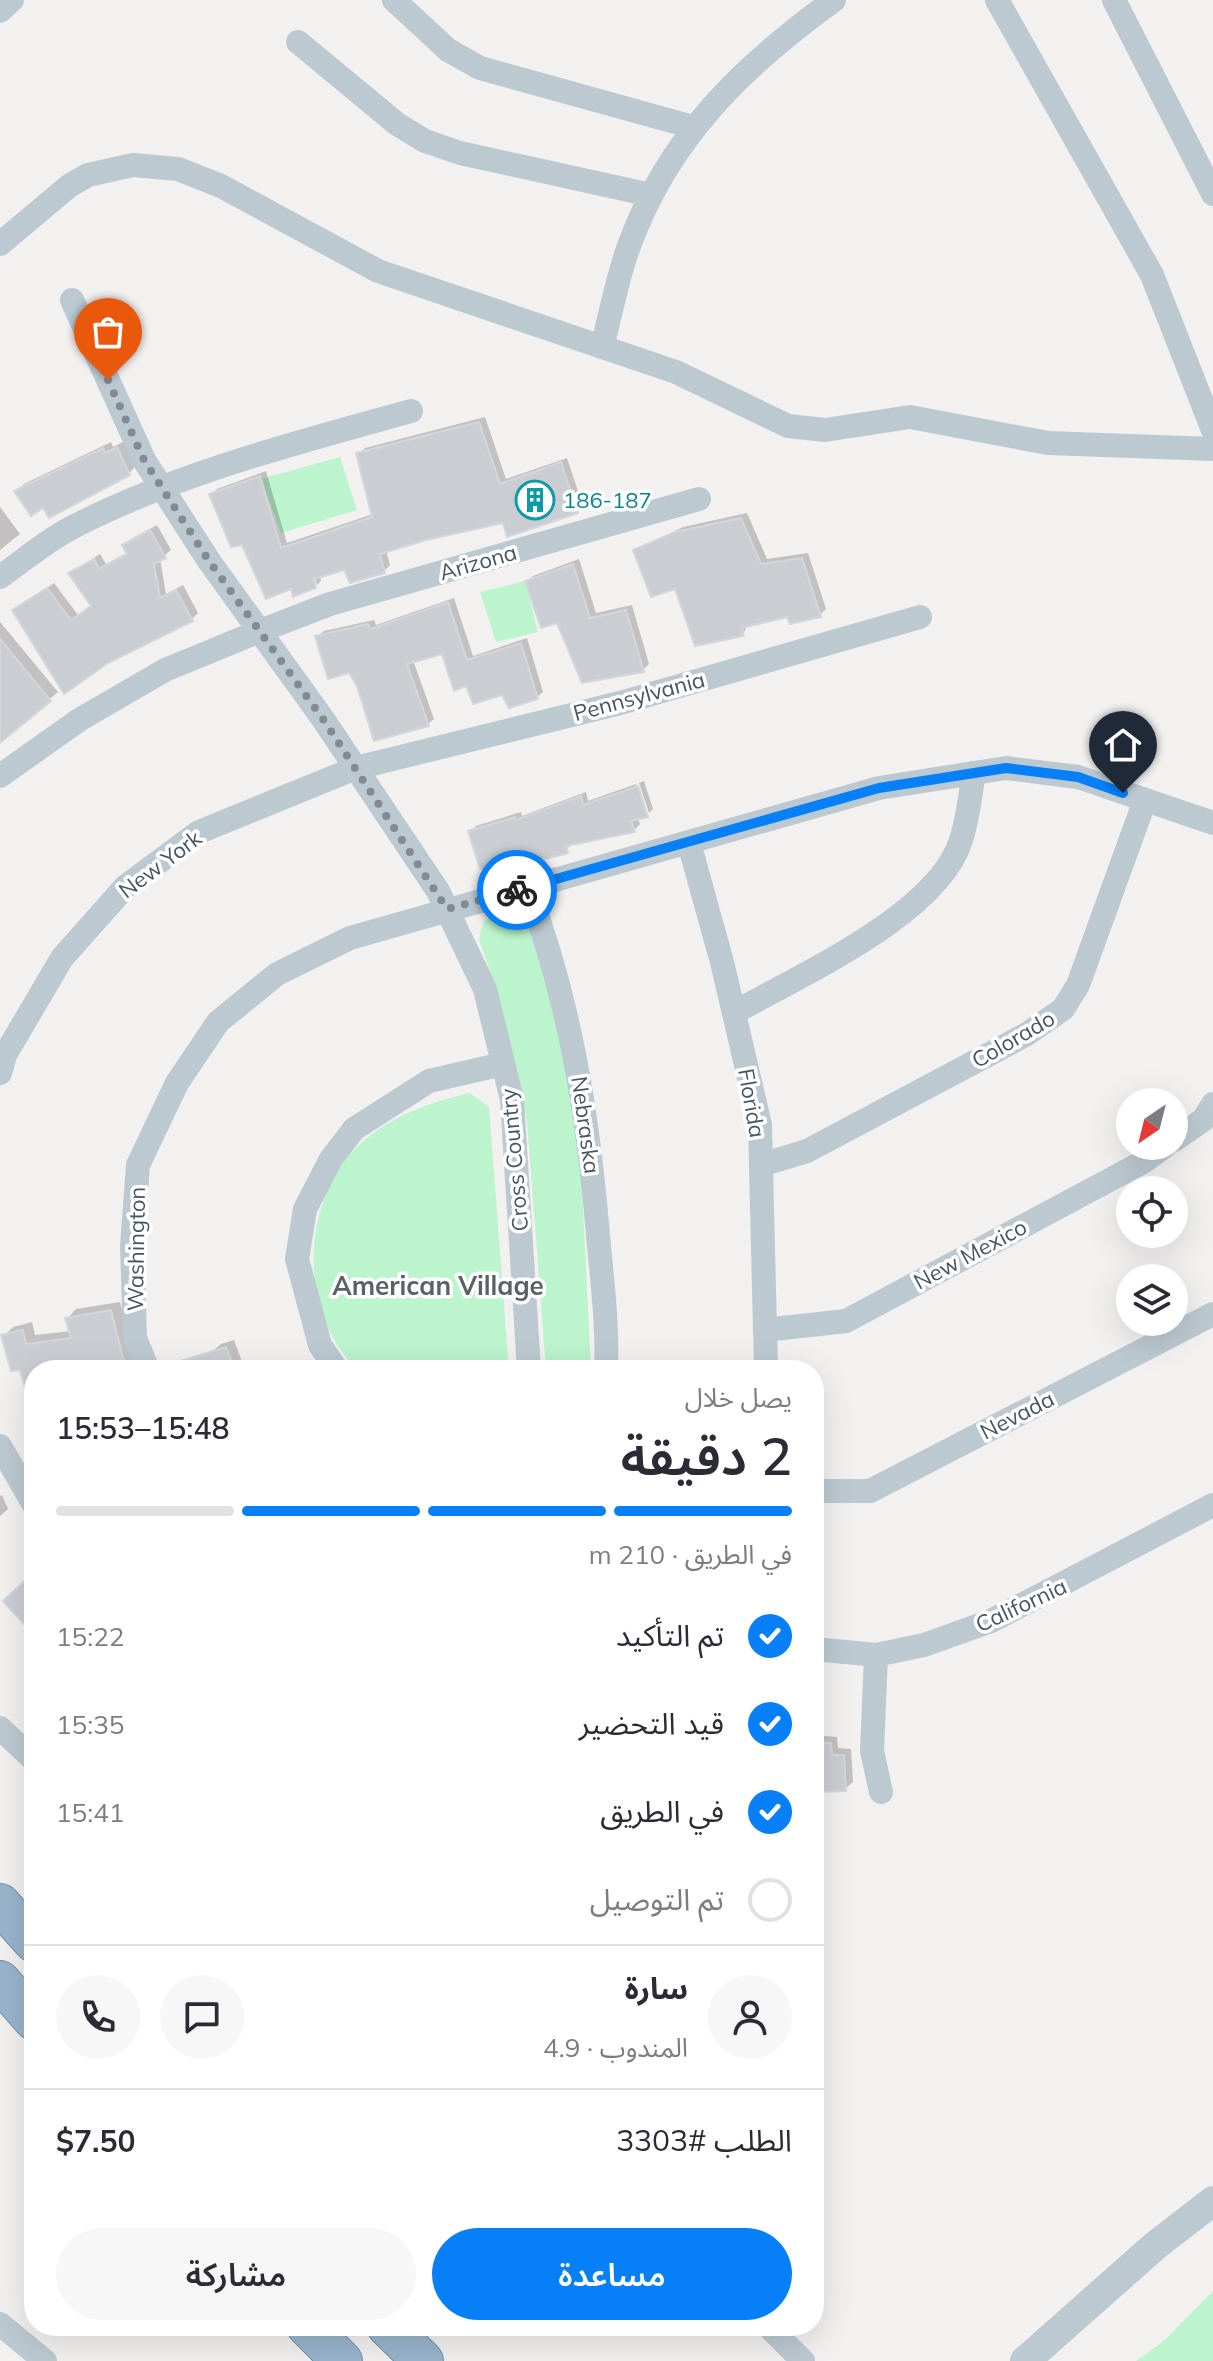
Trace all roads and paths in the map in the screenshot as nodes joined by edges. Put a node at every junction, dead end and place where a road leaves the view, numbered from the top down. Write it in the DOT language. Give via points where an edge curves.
graph roads {
  1 [pos="12,0"];
  2 [pos="394,0"];
  3 [pos="997,0"];
  4 [pos="1114,0"];
  5 [pos="822,4"];
  6 [pos="0,11"];
  7 [pos="298,42"];
  8 [pos="693,127"];
  9 [pos="1213,194"];
  10 [pos="651,195"];
  11 [pos="0,244"];
  12 [pos="72,300"];
  13 [pos="602,347"];
  14 [pos="411,411"];
  15 [pos="1213,430"];
  16 [pos="1213,449"];
  17 [pos="163,489"];
  18 [pos="699,499"];
  19 [pos="0,577"];
  20 [pos="920,617"];
  21 [pos="260,631"];
  22 [pos="356,768"];
  23 [pos="974,773"];
  24 [pos="0,776"];
  25 [pos="1145,800"];
  26 [pos="1213,823"];
  27 [pos="689,843"];
  28 [pos="527,887"];
  29 [pos="447,909"];
  30 [pos="734,1013"];
  31 [pos="503,1064"];
  32 [pos="0,1073"];
  33 [pos="1213,1104"];
  34 [pos="1188,1130"];
  35 [pos="1146,1160"];
  36 [pos="761,1165"];
  37 [pos="1213,1314"];
  38 [pos="765,1330"];
  39 [pos="144,1360"];
  40 [pos="330,1360"];
  41 [pos="528,1360"];
  42 [pos="606,1360"];
  43 [pos="766,1360"];
  44 [pos="0,1446"];
  45 [pos="24,1490"];
  46 [pos="824,1491"];
  47 [pos="1213,1505"];
  48 [pos="824,1650"];
  49 [pos="876,1655"];
  50 [pos="0,1728"];
  51 [pos="24,1751"];
  52 [pos="881,1792"];
  53 [pos="0,1904"];
  54 [pos="24,1931"];
  55 [pos="0,1981"];
  56 [pos="24,2009"];
  57 [pos="1213,2201"];
  58 [pos="0,2324"];
  59 [pos="317,2336"];
  60 [pos="397,2336"];
  61 [pos="778,2336"];
  62 [pos="45,2361"];
  63 [pos="342,2361"];
  64 [pos="423,2361"];
  65 [pos="803,2361"];
  66 [pos="1025,2361"];
  1 -- 6 [label="street"];
  2 -- 8 [label="street" via="448,50 480,68"];
  3 -- 15 [label="street" via="1141,253 1173,321"];
  4 -- 9 [label="street"];
  5 -- 8 [label="street" via="748,66"];
  7 -- 10 [label="street" via="425,141"];
  8 -- 10 [label="street"];
  10 -- 13 [label="street" via="627,250"];
  11 -- 13 [label="street" via="88,175 133,165 178,169 221,186 378,271"];
  12 -- 17 [label="street, Cross Country" via="144,460"];
  13 -- 16 [label="street" via="700,383 772,421 806,429 843,429 910,417 1048,443"];
  14 -- 17 [label="street" via="245,457"];
  17 -- 19 [label="street" via="70,529"];
  17 -- 21 [label="street, Cross Country"];
  18 -- 21 [label="street, Arizona" via="330,604"];
  20 -- 22 [label="street, Pennsylvania" via="620,703"];
  21 -- 22 [label="street, Cross Country"];
  21 -- 24 [label="street, Arizona" via="165,670 79,720"];
  22 -- 29 [label="street, Cross Country"];
  22 -- 32 [label="street, New York" via="199,832 125,887 62,958 5,1055"];
  23 -- 25 [label="street, Washington" via="1006,768 1078,777"];
  23 -- 27 [label="street, Washington" via="879,788"];
  23 -- 30 [label="street" via="961,843 936,885 895,921"];
  25 -- 26 [label="street, Washington"];
  25 -- 36 [label="street, Colorado" via="1078,985 1063,1009 1027,1034 807,1151"];
  27 -- 28 [label="street, Washington"];
  27 -- 30 [label="street, Florida"];
  28 -- 29 [label="street, Washington"];
  28 -- 42 [label="street, Nebraska" via="572,1031 594,1187"];
  29 -- 31 [label="street, Cross Country" via="485,989"];
  29 -- 39 [label="street, Washington" via="350,938 277,974 218,1022 185,1071 138,1165 132,1246 135,1338"];
  30 -- 36 [label="street, Florida" via="760,1125"];
  31 -- 40 [label="street" via="429,1081 354,1129 331,1159 305,1209 297,1259 320,1345"];
  31 -- 41 [label="street, Cross Country" via="512,1100"];
  33 -- 34 [label="street"];
  35 -- 38 [label="street, New Mexico" via="846,1321"];
  36 -- 38 [label="street, Florida"];
  37 -- 46 [label="street, Nevada" via="870,1491"];
  38 -- 43 [label="street, Florida"];
  44 -- 45 [label="street"];
  47 -- 49 [label="street, California" via="991,1621 924,1645"];
  48 -- 49 [label="street, California"];
  49 -- 52 [label="street" via="872,1751"];
  50 -- 51 [label="street"];
  53 -- 54 [label="highway"];
  55 -- 56 [label="highway"];
  57 -- 66 [label="street"];
  58 -- 62 [label="street"];
  59 -- 63 [label="highway"];
  60 -- 64 [label="highway"];
  61 -- 65 [label="street"];
}
